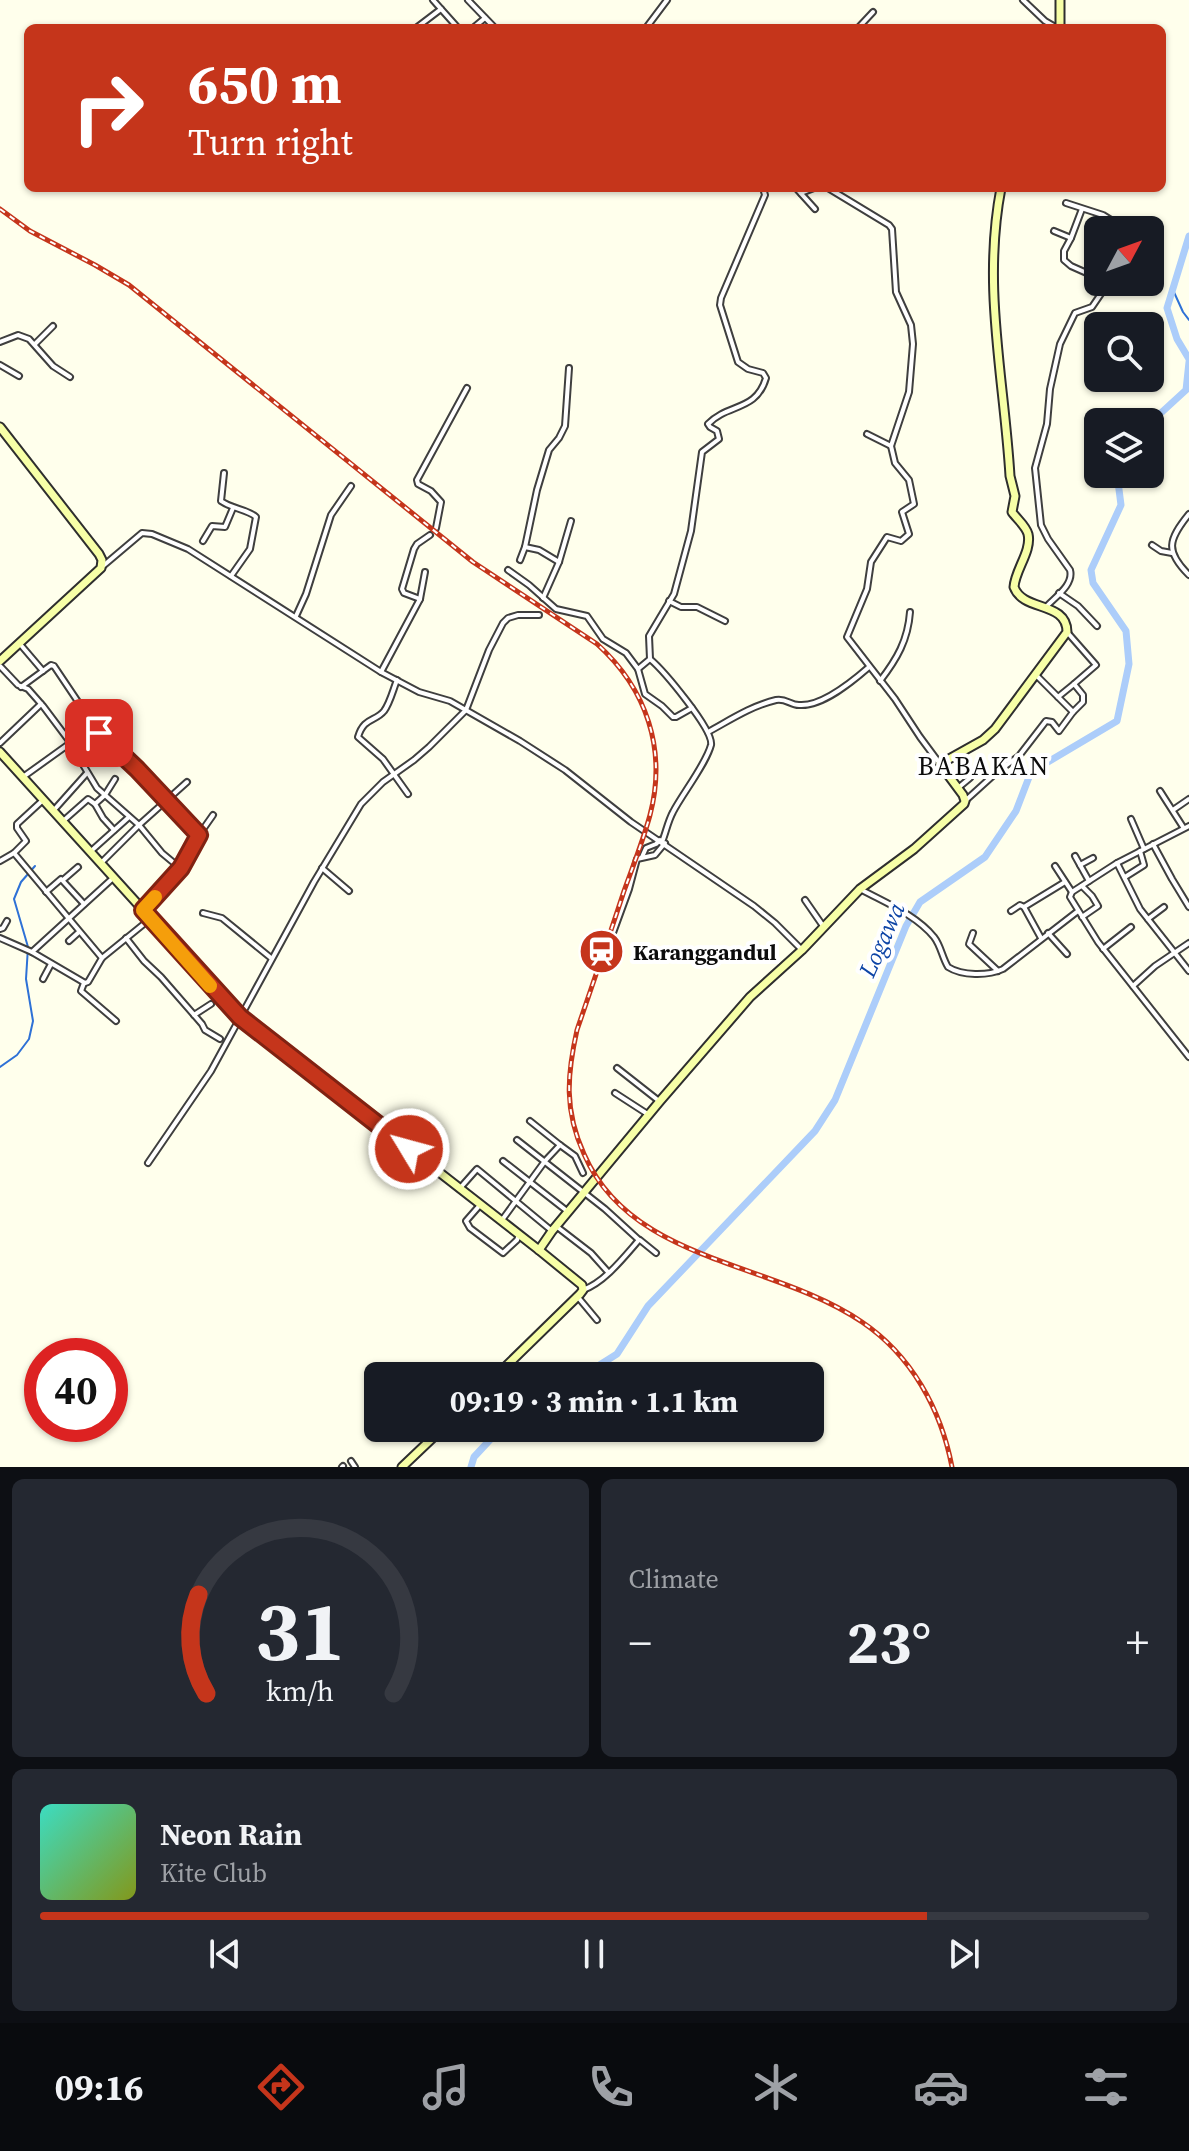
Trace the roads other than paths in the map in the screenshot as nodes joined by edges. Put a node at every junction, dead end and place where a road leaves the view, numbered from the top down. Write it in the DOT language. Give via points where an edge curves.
graph roads {
  1 [pos="433,0"];
  2 [pos="468,0"];
  3 [pos="667,0"];
  4 [pos="1023,0"];
  5 [pos="1060,0"];
  6 [pos="441,9"];
  7 [pos="873,12"];
  8 [pos="485,18"];
  9 [pos="421,24"];
  10 [pos="454,24"];
  11 [pos="478,24"];
  12 [pos="491,24"];
  13 [pos="649,24"];
  14 [pos="862,24"];
  15 [pos="1051,24"];
  16 [pos="1058,24"];
  17 [pos="764,192"];
  18 [pos="835,192"];
  19 [pos="1000,192"];
  20 [pos="801,193"];
  21 [pos="1066,203"];
  22 [pos="815,209"];
  23 [pos="1082,209"];
  24 [pos="1104,216"];
  25 [pos="1054,231"];
  26 [pos="1071,238"];
  27 [pos="1084,272"];
  28 [pos="1099,296"];
  29 [pos="53,326"];
  30 [pos="0,342"];
  31 [pos="35,344"];
  32 [pos="0,365"];
  33 [pos="569,368"];
  34 [pos="19,376"];
  35 [pos="70,377"];
  36 [pos="467,388"];
  37 [pos="0,427"];
  38 [pos="867,434"];
  39 [pos="891,446"];
  40 [pos="224,473"];
  41 [pos="351,486"];
  42 [pos="233,508"];
  43 [pos="1189,514"];
  44 [pos="571,521"];
  45 [pos="436,528"];
  46 [pos="430,535"];
  47 [pos="203,541"];
  48 [pos="1152,545"];
  49 [pos="525,547"];
  50 [pos="1172,553"];
  51 [pos="520,560"];
  52 [pos="559,562"];
  53 [pos="101,568"];
  54 [pos="508,570"];
  55 [pos="425,572"];
  56 [pos="1189,575"];
  57 [pos="231,576"];
  58 [pos="1059,593"];
  59 [pos="543,598"];
  60 [pos="420,599"];
  61 [pos="669,601"];
  62 [pos="1045,608"];
  63 [pos="910,612"];
  64 [pos="539,615"];
  65 [pos="296,616"];
  66 [pos="725,621"];
  67 [pos="1097,626"];
  68 [pos="1067,632"];
  69 [pos="20,644"];
  70 [pos="650,659"];
  71 [pos="0,664"];
  72 [pos="869,667"];
  73 [pos="638,669"];
  74 [pos="43,671"];
  75 [pos="381,672"];
  76 [pos="1035,674"];
  77 [pos="397,680"];
  78 [pos="880,681"];
  79 [pos="1074,684"];
  80 [pos="21,687"];
  81 [pos="1058,697"];
  82 [pos="41,704"];
  83 [pos="692,708"];
  84 [pos="466,710"];
  85 [pos="1073,712"];
  86 [pos="708,732"];
  87 [pos="0,743"];
  88 [pos="70,743"];
  89 [pos="0,752"];
  90 [pos="940,764"];
  91 [pos="87,773"];
  92 [pos="394,774"];
  93 [pos="23,777"];
  94 [pos="970,778"];
  95 [pos="115,779"];
  96 [pos="187,782"];
  97 [pos="958,788"];
  98 [pos="1160,791"];
  99 [pos="408,794"];
  100 [pos="105,795"];
  101 [pos="1189,799"];
  102 [pos="43,800"];
  103 [pos="166,801"];
  104 [pos="965,801"];
  105 [pos="95,804"];
  106 [pos="1173,810"];
  107 [pos="53,812"];
  108 [pos="213,815"];
  109 [pos="129,817"];
  110 [pos="1131,819"];
  111 [pos="62,822"];
  112 [pos="139,825"];
  113 [pos="1187,826"];
  114 [pos="114,830"];
  115 [pos="199,835"];
  116 [pos="662,842"];
  117 [pos="1153,844"];
  118 [pos="1142,850"];
  119 [pos="90,852"];
  120 [pos="14,853"];
  121 [pos="1075,856"];
  122 [pos="642,857"];
  123 [pos="1093,858"];
  124 [pos="0,861"];
  125 [pos="100,863"];
  126 [pos="1117,863"];
  127 [pos="1080,865"];
  128 [pos="1055,866"];
  129 [pos="78,867"];
  130 [pos="181,868"];
  131 [pos="322,868"];
  132 [pos="1125,877"];
  133 [pos="113,878"];
  134 [pos="63,880"];
  135 [pos="1089,881"];
  136 [pos="1065,882"];
  137 [pos="1082,886"];
  138 [pos="860,889"];
  139 [pos="349,891"];
  140 [pos="46,892"];
  141 [pos="1072,892"];
  142 [pos="805,900"];
  143 [pos="84,904"];
  144 [pos="1024,907"];
  145 [pos="1164,907"];
  146 [pos="1189,907"];
  147 [pos="143,910"];
  148 [pos="1011,911"];
  149 [pos="1078,911"];
  150 [pos="203,913"];
  151 [pos="1082,917"];
  152 [pos="68,918"];
  153 [pos="150,919"];
  154 [pos="1148,919"];
  155 [pos="7,921"];
  156 [pos="825,927"];
  157 [pos="1131,927"];
  158 [pos="0,929"];
  159 [pos="79,932"];
  160 [pos="973,933"];
  161 [pos="1048,933"];
  162 [pos="0,938"];
  163 [pos="126,938"];
  164 [pos="1041,938"];
  165 [pos="69,941"];
  166 [pos="1189,943"];
  167 [pos="1103,949"];
  168 [pos="28,950"];
  169 [pos="802,950"];
  170 [pos="1067,954"];
  171 [pos="1175,954"];
  172 [pos="102,958"];
  173 [pos="271,958"];
  174 [pos="603,960"];
  175 [pos="51,964"];
  176 [pos="998,971"];
  177 [pos="1189,971"];
  178 [pos="43,979"];
  179 [pos="84,983"];
  180 [pos="1133,986"];
  181 [pos="211,1004"];
  182 [pos="194,1015"];
  183 [pos="240,1017"];
  184 [pos="116,1021"];
  185 [pos="220,1039"];
  186 [pos="1189,1057"];
  187 [pos="617,1068"];
  188 [pos="615,1093"];
  189 [pos="660,1101"];
  190 [pos="649,1115"];
  191 [pos="530,1121"];
  192 [pos="517,1140"];
  193 [pos="560,1145"];
  194 [pos="503,1161"];
  195 [pos="545,1161"];
  196 [pos="148,1163"];
  197 [pos="583,1173"];
  198 [pos="530,1182"];
  199 [pos="460,1189"];
  200 [pos="584,1193"];
  201 [pos="515,1201"];
  202 [pos="480,1205"];
  203 [pos="569,1212"];
  204 [pos="501,1222"];
  205 [pos="554,1228"];
  206 [pos="519,1235"];
  207 [pos="639,1240"];
  208 [pos="539,1250"];
  209 [pos="656,1253"];
  210 [pos="608,1272"];
  211 [pos="580,1293"];
  212 [pos="597,1320"];
  213 [pos="510,1362"];
  214 [pos="428,1442"];
  215 [pos="351,1461"];
  216 [pos="355,1467"];
  217 [pos="402,1467"];
  1 -- 6 [label="street"];
  2 -- 8 [label="street"];
  3 -- 13 [label="street"];
  4 -- 15 [label="street"];
  5 -- 16 [label="main road"];
  6 -- 9 [label="street"];
  6 -- 10 [label="street"];
  7 -- 14 [label="street"];
  8 -- 11 [label="street"];
  8 -- 12 [label="street"];
  17 -- 61 [label="street" via="720,305 738,362 766,378 761,392 746,405 709,422 719,439 702,452 691,531"];
  18 -- 39 [label="street" via="893,231 896,292 911,325 913,344 909,392"];
  19 -- 62 [label="main road" via="993,304 1015,496 1012,512 1029,537 1014,587 1021,599"];
  20 -- 22 [label="street"];
  21 -- 23 [label="street"];
  23 -- 24 [label="street"];
  23 -- 26 [label="street"];
  25 -- 26 [label="street"];
  26 -- 27 [label="street" via="1064,260"];
  28 -- 58 [label="street" via="1092,307 1075,313 1060,344 1036,461 1041,525 1072,575"];
  29 -- 31 [label="street"];
  30 -- 31 [label="street" via="18,335"];
  31 -- 35 [label="street"];
  32 -- 34 [label="street"];
  33 -- 49 [label="street" via="565,426 549,450"];
  36 -- 45 [label="street" via="417,480 441,502"];
  37 -- 53 [label="main road" via="99,554"];
  38 -- 39 [label="street"];
  39 -- 72 [label="street" via="914,503 902,512 909,536 901,541 887,537 871,562 865,595 847,636"];
  40 -- 42 [label="street" via="220,499"];
  41 -- 65 [label="street" via="331,515"];
  42 -- 47 [label="street" via="225,527 212,526"];
  42 -- 57 [label="street" via="256,517 250,549"];
  43 -- 50 [label="street" via="1175,533"];
  44 -- 52 [label="street"];
  46 -- 60 [label="street" via="415,547 402,589"];
  48 -- 50 [label="street"];
  49 -- 51 [label="street"];
  49 -- 52 [label="street"];
  50 -- 56 [label="street"];
  52 -- 59 [label="street"];
  53 -- 57 [label="street" via="144,532 177,543"];
  53 -- 69 [label="main road"];
  54 -- 59 [label="street"];
  55 -- 60 [label="street"];
  57 -- 65 [label="street"];
  58 -- 62 [label="street"];
  58 -- 67 [label="street"];
  59 -- 73 [label="street" via="560,612 587,616 603,639 626,653"];
  60 -- 75 [label="street"];
  61 -- 66 [label="street"];
  61 -- 70 [label="street" via="650,632"];
  62 -- 68 [label="main road" via="1062,617"];
  63 -- 78 [label="street" via="902,650"];
  64 -- 84 [label="street" via="518,615 503,623"];
  65 -- 75 [label="street"];
  68 -- 76 [label="main road"];
  68 -- 79 [label="street" via="1096,665"];
  69 -- 71 [label="main road"];
  69 -- 74 [label="street"];
  70 -- 73 [label="street"];
  70 -- 83 [label="street"];
  71 -- 80 [label="street"];
  72 -- 78 [label="street"];
  72 -- 86 [label="street" via="819,701 799,705 776,700"];
  73 -- 83 [label="street" via="645,694 673,717"];
  74 -- 80 [label="street"];
  74 -- 103 [label="street" via="54,666 93,727"];
  75 -- 77 [label="street"];
  76 -- 81 [label="street"];
  76 -- 90 [label="main road" via="991,734"];
  77 -- 84 [label="street"];
  77 -- 92 [label="street" via="385,710 358,735"];
  78 -- 90 [label="street"];
  79 -- 81 [label="street"];
  79 -- 85 [label="street" via="1083,702"];
  80 -- 82 [label="street"];
  81 -- 85 [label="street"];
  82 -- 87 [label="street"];
  82 -- 88 [label="street"];
  83 -- 86 [label="street"];
  84 -- 92 [label="street"];
  84 -- 116 [label="street" via="565,770"];
  85 -- 104 [label="street" via="1059,731 1046,721 1019,756"];
  86 -- 116 [label="street" via="711,745"];
  88 -- 91 [label="street"];
  88 -- 93 [label="street"];
  89 -- 93 [label="main road"];
  90 -- 97 [label="main road"];
  91 -- 100 [label="street"];
  91 -- 107 [label="street"];
  92 -- 99 [label="street"];
  92 -- 131 [label="street" via="361,804"];
  93 -- 102 [label="main road"];
  94 -- 97 [label="street"];
  95 -- 100 [label="street"];
  96 -- 103 [label="street"];
  97 -- 104 [label="main road"];
  98 -- 106 [label="street"];
  100 -- 105 [label="street"];
  100 -- 109 [label="street"];
  101 -- 106 [label="street"];
  102 -- 107 [label="main road"];
  102 -- 120 [label="street" via="17,824 26,841"];
  103 -- 112 [label="street"];
  103 -- 115 [label="street"];
  104 -- 138 [label="main road" via="914,849"];
  105 -- 111 [label="street" via="88,799"];
  105 -- 114 [label="street"];
  106 -- 113 [label="street"];
  107 -- 111 [label="main road"];
  108 -- 115 [label="street"];
  109 -- 112 [label="street"];
  109 -- 114 [label="street"];
  110 -- 118 [label="street"];
  111 -- 119 [label="main road"];
  112 -- 125 [label="street"];
  112 -- 130 [label="street"];
  113 -- 117 [label="street"];
  114 -- 119 [label="street"];
  115 -- 130 [label="street"];
  116 -- 122 [label="street" via="646,848"];
  116 -- 122 [label="street" via="655,855"];
  116 -- 169 [label="street" via="769,918"];
  117 -- 118 [label="street"];
  117 -- 146 [label="street"];
  118 -- 126 [label="street"];
  118 -- 132 [label="street" via="1144,865"];
  119 -- 125 [label="main road"];
  120 -- 124 [label="street"];
  120 -- 140 [label="street"];
  121 -- 127 [label="street"];
  122 -- 174 [label="street"];
  123 -- 127 [label="street"];
  125 -- 133 [label="main road"];
  126 -- 132 [label="street"];
  126 -- 135 [label="street"];
  127 -- 135 [label="street"];
  128 -- 136 [label="street"];
  129 -- 134 [label="street"];
  130 -- 147 [label="street"];
  131 -- 139 [label="street"];
  131 -- 173 [label="street"];
  132 -- 154 [label="street"];
  133 -- 143 [label="street"];
  133 -- 147 [label="main road"];
  134 -- 140 [label="street"];
  134 -- 143 [label="street"];
  135 -- 137 [label="street"];
  136 -- 141 [label="street"];
  136 -- 144 [label="street"];
  137 -- 141 [label="street"];
  137 -- 151 [label="street" via="1098,906"];
  138 -- 156 [label="main road"];
  138 -- 176 [label="street" via="920,924 951,969"];
  140 -- 152 [label="street"];
  141 -- 149 [label="street"];
  142 -- 156 [label="street"];
  143 -- 152 [label="street"];
  144 -- 148 [label="street"];
  144 -- 164 [label="street"];
  145 -- 154 [label="street"];
  147 -- 153 [label="main road"];
  149 -- 151 [label="street"];
  149 -- 161 [label="street"];
  150 -- 173 [label="street" via="222,918"];
  151 -- 167 [label="street"];
  152 -- 159 [label="street"];
  152 -- 168 [label="street"];
  153 -- 163 [label="street"];
  153 -- 183 [label="main road"];
  154 -- 171 [label="street"];
  155 -- 158 [label="street"];
  156 -- 169 [label="main road"];
  157 -- 167 [label="street"];
  159 -- 165 [label="street"];
  159 -- 172 [label="street"];
  160 -- 176 [label="street" via="969,944"];
  161 -- 164 [label="street"];
  161 -- 170 [label="street"];
  162 -- 168 [label="street"];
  163 -- 172 [label="street"];
  163 -- 182 [label="street"];
  164 -- 176 [label="street"];
  166 -- 171 [label="street"];
  167 -- 180 [label="street"];
  168 -- 175 [label="street"];
  169 -- 189 [label="main road" via="742,1005"];
  171 -- 177 [label="street"];
  171 -- 180 [label="street"];
  172 -- 179 [label="street"];
  173 -- 183 [label="street"];
  175 -- 178 [label="street"];
  175 -- 179 [label="street"];
  179 -- 184 [label="street" via="80,991"];
  180 -- 186 [label="street"];
  181 -- 182 [label="street"];
  182 -- 185 [label="street"];
  183 -- 196 [label="street" via="211,1071"];
  183 -- 199 [label="main road"];
  187 -- 189 [label="street"];
  188 -- 190 [label="street"];
  189 -- 190 [label="main road"];
  190 -- 200 [label="main road"];
  191 -- 193 [label="street"];
  192 -- 195 [label="street"];
  193 -- 195 [label="street"];
  193 -- 197 [label="street" via="575,1156"];
  194 -- 198 [label="street"];
  195 -- 198 [label="street"];
  195 -- 200 [label="street"];
  198 -- 201 [label="street"];
  198 -- 203 [label="street"];
  199 -- 201 [label="street" via="477,1169"];
  199 -- 202 [label="main road"];
  200 -- 203 [label="main road"];
  200 -- 207 [label="street"];
  201 -- 204 [label="street"];
  201 -- 205 [label="street"];
  202 -- 204 [label="main road"];
  202 -- 206 [label="street" via="466,1224 495,1248 503,1253"];
  203 -- 205 [label="main road"];
  204 -- 206 [label="main road"];
  205 -- 208 [label="main road"];
  205 -- 210 [label="street"];
  206 -- 208 [label="main road"];
  207 -- 209 [label="street"];
  207 -- 210 [label="street"];
  208 -- 211 [label="main road" via="580,1283"];
  210 -- 211 [label="street"];
  211 -- 212 [label="street"];
  211 -- 213 [label="main road"];
  214 -- 217 [label="main road"];
  215 -- 216 [label="street"];
}
